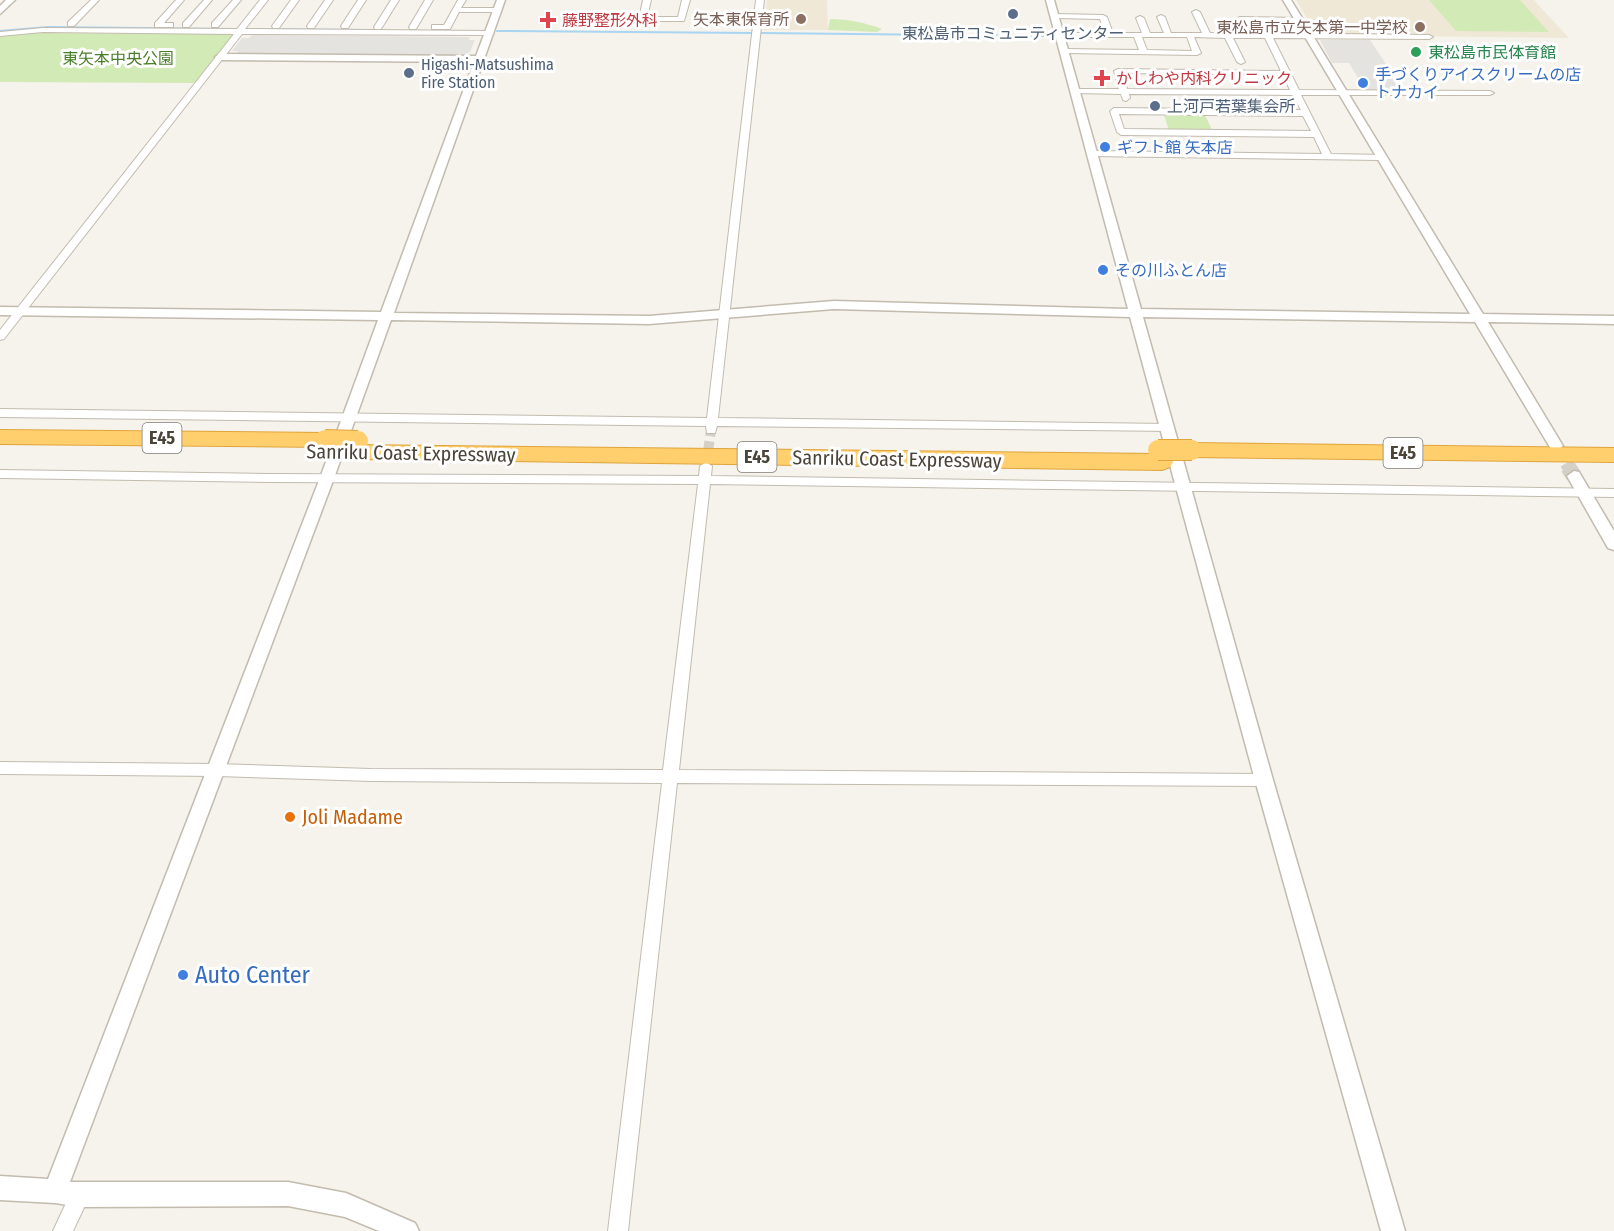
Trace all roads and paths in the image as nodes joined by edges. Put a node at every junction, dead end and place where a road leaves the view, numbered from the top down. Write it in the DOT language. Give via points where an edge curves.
graph roads {
  1 [pos="10,0"];
  2 [pos="95,0"];
  3 [pos="180,0"];
  4 [pos="208,0"];
  5 [pos="237,0"];
  6 [pos="264,0"];
  7 [pos="295,0"];
  8 [pos="329,0"];
  9 [pos="362,0"];
  10 [pos="395,0"];
  11 [pos="429,0"];
  12 [pos="462,0"];
  13 [pos="501,0"];
  14 [pos="647,0"];
  15 [pos="686,0"];
  16 [pos="760,0"];
  17 [pos="1050,0"];
  18 [pos="1287,0"];
  19 [pos="0,10"];
  20 [pos="457,10"];
  21 [pos="498,10"];
  22 [pos="1196,12"];
  23 [pos="1055,16"];
  24 [pos="1161,17"];
  25 [pos="1140,18"];
  26 [pos="1300,21"];
  27 [pos="71,24"];
  28 [pos="158,25"];
  29 [pos="186,25"];
  30 [pos="215,25"];
  31 [pos="276,26"];
  32 [pos="311,26"];
  33 [pos="345,26"];
  34 [pos="378,27"];
  35 [pos="413,27"];
  36 [pos="0,28"];
  37 [pos="242,28"];
  38 [pos="490,33"];
  39 [pos="0,34"];
  40 [pos="1110,35"];
  41 [pos="1137,35"];
  42 [pos="1207,35"];
  43 [pos="1228,35"];
  44 [pos="1247,35"];
  45 [pos="1147,36"];
  46 [pos="1169,36"];
  47 [pos="1190,36"];
  48 [pos="1268,36"];
  49 [pos="1308,36"];
  50 [pos="1429,37"];
  51 [pos="1062,43"];
  52 [pos="1144,52"];
  53 [pos="220,57"];
  54 [pos="481,59"];
  55 [pos="1241,62"];
  56 [pos="1286,73"];
  57 [pos="1076,91"];
  58 [pos="1124,91"];
  59 [pos="1297,93"];
  60 [pos="1342,93"];
  61 [pos="1490,93"];
  62 [pos="1130,111"];
  63 [pos="1306,113"];
  64 [pos="1316,134"];
  65 [pos="1233,144"];
  66 [pos="1093,154"];
  67 [pos="1328,157"];
  68 [pos="1382,157"];
  69 [pos="0,311"];
  70 [pos="20,312"];
  71 [pos="1137,313"];
  72 [pos="724,314"];
  73 [pos="387,316"];
  74 [pos="1479,319"];
  75 [pos="1614,320"];
  76 [pos="0,337"];
  77 [pos="0,413"];
  78 [pos="349,418"];
  79 [pos="711,427"];
  80 [pos="1168,428"];
  81 [pos="0,437"];
  82 [pos="322,446"];
  83 [pos="1556,446"];
  84 [pos="0,448"];
  85 [pos="1614,455"];
  86 [pos="1194,456"];
  87 [pos="1614,469"];
  88 [pos="706,473"];
  89 [pos="0,474"];
  90 [pos="1574,476"];
  91 [pos="327,478"];
  92 [pos="1184,485"];
  93 [pos="1583,492"];
  94 [pos="1614,493"];
  95 [pos="1614,544"];
  96 [pos="0,768"];
  97 [pos="217,770"];
  98 [pos="670,775"];
  99 [pos="1264,780"];
  100 [pos="0,1188"];
  101 [pos="56,1191"];
  102 [pos="80,1195"];
  103 [pos="63,1231"];
  104 [pos="407,1231"];
  105 [pos="618,1231"];
  106 [pos="1393,1231"];
  1 -- 19 [label="street"];
  2 -- 27 [label="street"];
  3 -- 28 [label="street"];
  4 -- 29 [label="street"];
  5 -- 30 [label="street"];
  6 -- 37 [label="street"];
  7 -- 31 [label="street"];
  8 -- 32 [label="street"];
  9 -- 33 [label="street"];
  10 -- 34 [label="street"];
  11 -- 35 [label="street"];
  12 -- 20 [label="street"];
  13 -- 21 [label="street"];
  14 -- 15 [label="street" via="643,19 681,19"];
  16 -- 72 [label="street"];
  17 -- 23 [label="street"];
  18 -- 26 [label="street"];
  20 -- 21 [label="street"];
  20 -- 35 [label="street" via="447,27"];
  21 -- 38 [label="street"];
  22 -- 42 [label="street"];
  23 -- 40 [label="street" via="1103,17"];
  23 -- 51 [label="street"];
  24 -- 46 [label="street"];
  25 -- 45 [label="street"];
  26 -- 44 [label="street" via="1240,19"];
  26 -- 49 [label="street"];
  27 -- 28 [label="street"];
  27 -- 36 [label="street"];
  28 -- 29 [label="street"];
  29 -- 30 [label="street"];
  30 -- 37 [label="street"];
  31 -- 32 [label="street"];
  31 -- 37 [label="street"];
  32 -- 33 [label="street"];
  33 -- 34 [label="street"];
  34 -- 35 [label="street"];
  37 -- 38 [label="street"];
  37 -- 39 [label="street"];
  37 -- 53 [label="street"];
  38 -- 54 [label="street"];
  40 -- 41 [label="street"];
  40 -- 51 [label="street"];
  41 -- 45 [label="street"];
  41 -- 52 [label="street"];
  42 -- 43 [label="street"];
  42 -- 47 [label="street"];
  43 -- 44 [label="street"];
  43 -- 55 [label="street"];
  44 -- 48 [label="street"];
  45 -- 46 [label="street"];
  46 -- 47 [label="street"];
  47 -- 52 [label="street" via="1197,53"];
  48 -- 49 [label="street"];
  48 -- 56 [label="street"];
  49 -- 50 [label="street"];
  49 -- 60 [label="street"];
  51 -- 52 [label="street"];
  51 -- 57 [label="street"];
  53 -- 54 [label="street"];
  53 -- 70 [label="street"];
  54 -- 73 [label="street"];
  56 -- 58 [label="street" via="1118,71"];
  56 -- 59 [label="street"];
  57 -- 58 [label="street"];
  57 -- 66 [label="street"];
  58 -- 59 [label="street"];
  58 -- 62 [label="street"];
  59 -- 60 [label="street"];
  59 -- 63 [label="street"];
  60 -- 61 [label="street"];
  60 -- 68 [label="street"];
  62 -- 63 [label="street"];
  62 -- 65 [label="street" via="1114,111 1121,132"];
  63 -- 64 [label="street"];
  64 -- 65 [label="street"];
  64 -- 67 [label="street"];
  65 -- 66 [label="street"];
  65 -- 67 [label="street"];
  66 -- 71 [label="street"];
  67 -- 68 [label="street"];
  68 -- 74 [label="street"];
  69 -- 70 [label="street"];
  70 -- 73 [label="street"];
  70 -- 76 [label="street"];
  71 -- 72 [label="street" via="834,305"];
  71 -- 74 [label="street"];
  71 -- 80 [label="street"];
  72 -- 73 [label="street" via="649,320"];
  72 -- 79 [label="street"];
  73 -- 78 [label="street"];
  74 -- 75 [label="street"];
  74 -- 83 [label="street"];
  77 -- 78 [label="street"];
  78 -- 79 [label="street"];
  78 -- 91 [label="street"];
  79 -- 80 [label="street"];
  80 -- 92 [label="street"];
  81 -- 82 [label="highway, Sanriku Coast Expressway / E45"];
  82 -- 84 [label="highway, Sanriku Coast Expressway / E45"];
  82 -- 86 [label="highway, Sanriku Coast Expressway / E45"];
  85 -- 86 [label="highway, Sanriku Coast Expressway / E45"];
  86 -- 87 [label="highway, Sanriku Coast Expressway / E45" via="1417,468"];
  88 -- 91 [label="street"];
  88 -- 92 [label="street"];
  88 -- 98 [label="street"];
  89 -- 91 [label="street"];
  90 -- 93 [label="street"];
  91 -- 97 [label="street"];
  92 -- 93 [label="street"];
  92 -- 99 [label="street"];
  93 -- 94 [label="street"];
  93 -- 95 [label="street"];
  96 -- 97 [label="street"];
  97 -- 98 [label="street" via="370,775"];
  97 -- 101 [label="street"];
  98 -- 99 [label="street"];
  98 -- 105 [label="street"];
  99 -- 106 [label="street"];
  100 -- 101 [label="street"];
  101 -- 102 [label="street"];
  102 -- 103 [label="street"];
  102 -- 104 [label="street" via="288,1194 346,1205"];
}
